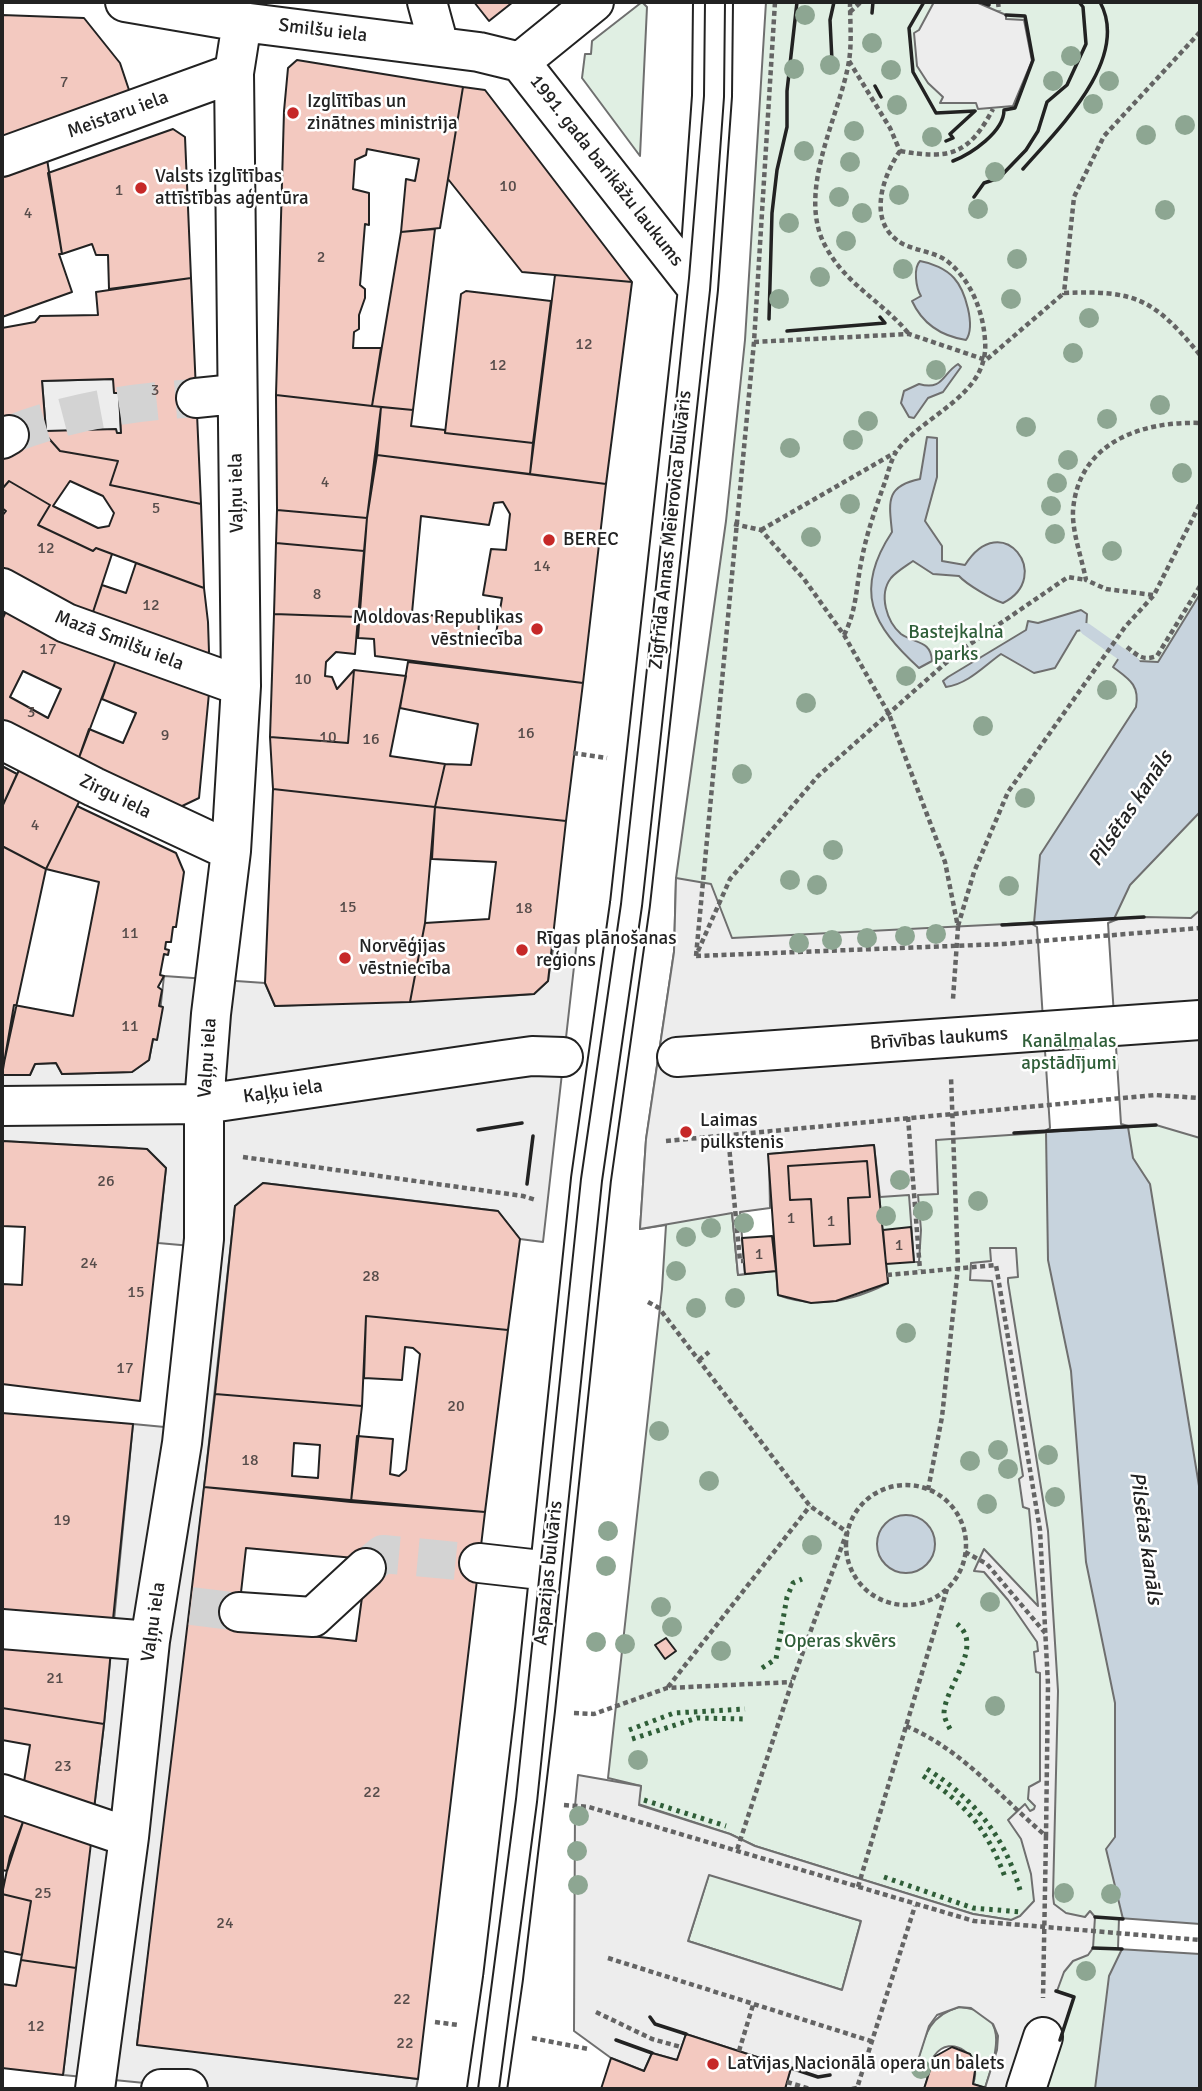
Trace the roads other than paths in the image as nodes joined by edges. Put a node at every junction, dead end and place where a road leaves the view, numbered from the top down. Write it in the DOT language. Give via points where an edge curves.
graph roads {
  1 [pos="125,2"];
  2 [pos="427,2"];
  3 [pos="594,2"];
  4 [pos="713,2"];
  5 [pos="242,22"];
  6 [pos="439,46"];
  7 [pos="520,62"];
  8 [pos="233,73"];
  9 [pos="2,157"];
  10 [pos="698,289"];
  11 [pos="235,394"];
  12 [pos="196,398"];
  13 [pos="2,588"];
  14 [pos="241,686"];
  15 [pos="2,740"];
  16 [pos="231,851"];
  17 [pos="1200,1020"];
  18 [pos="563,1057"];
  19 [pos="609,1057"];
  20 [pos="677,1057"];
  21 [pos="204,1104"];
  22 [pos="2,1107"];
  23 [pos="479,1563"];
  24 [pos="366,1569"];
  25 [pos="541,1570"];
  26 [pos="239,1612"];
  27 [pos="2,1629"];
  28 [pos="150,1642"];
  29 [pos="2,1794"];
  30 [pos="129,1837"];
  31 [pos="1043,2037"];
  32 [pos="95,2089"];
  33 [pos="161,2089"];
  34 [pos="188,2089"];
  35 [pos="486,2089"];
  36 [pos="1026,2089"];
  1 -- 5 [label="street, Smilšu iela"];
  2 -- 6 [label="street"];
  3 -- 7 [label="street, 1991. gada barikāžu laukums"];
  4 -- 10 [label="street, Zigfrīda Annas Meierovica bulvāris" via="712,96"];
  5 -- 6 [label="street, Smilšu iela"];
  5 -- 8 [label="street, Vaļņu iela"];
  6 -- 7 [label="street, Smilšu iela"];
  7 -- 10 [label="street, 1991. gada barikāžu laukums"];
  8 -- 9 [label="street, Meistaru iela"];
  8 -- 11 [label="street, Vaļņu iela"];
  10 -- 19 [label="street, Zigfrīda Annas Meierovica bulvāris" via="631,904"];
  11 -- 12 [label="street"];
  11 -- 14 [label="street, Vaļņu iela"];
  13 -- 14 [label="street, Mazā Smilšu iela" via="66,623"];
  14 -- 16 [label="street, Vaļņu iela"];
  15 -- 16 [label="street, Zirgu iela"];
  16 -- 21 [label="street, Vaļņu iela"];
  17 -- 20 [label="street, Brīvības laukums"];
  18 -- 21 [label="street, Kaļķu iela" via="513,1058"];
  19 -- 35 [label="street, Aspazijas bulvāris" via="590,1179 535,1710"];
  21 -- 22 [label="street, Kaļķu iela"];
  21 -- 28 [label="street, Vaļņu iela" via="204,1239 182,1443"];
  23 -- 25 [label="street"];
  24 -- 26 [label="street" via="313,1618"];
  27 -- 28 [label="street"];
  28 -- 30 [label="street, Vaļņu iela"];
  29 -- 30 [label="street"];
  30 -- 32 [label="street, Vaļņu iela"];
  31 -- 36 [label="street"];
  33 -- 34 [label="street"];
}
